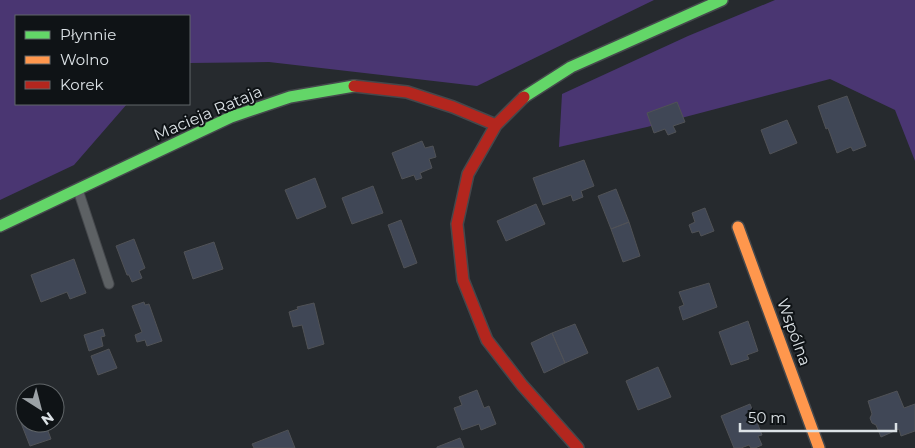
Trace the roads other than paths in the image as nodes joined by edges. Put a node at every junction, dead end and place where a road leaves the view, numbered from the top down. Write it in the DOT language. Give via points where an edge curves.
graph roads {
  1 [pos="722,0"];
  2 [pos="496,125"];
  3 [pos="78,190"];
  4 [pos="0,226"];
  5 [pos="738,227"];
  6 [pos="109,284"];
  7 [pos="578,448"];
  8 [pos="819,448"];
  1 -- 2 [label="street" via="571,67 527,94"];
  2 -- 3 [label="street, Macieja Rataja" via="407,92 352,86 290,97 231,117"];
  2 -- 7 [label="street" via="468,174 459,216 463,280 487,340"];
  3 -- 4 [label="street, Macieja Rataja"];
  3 -- 6 [label="lane"];
  5 -- 8 [label="street, Wspólna"];
}
